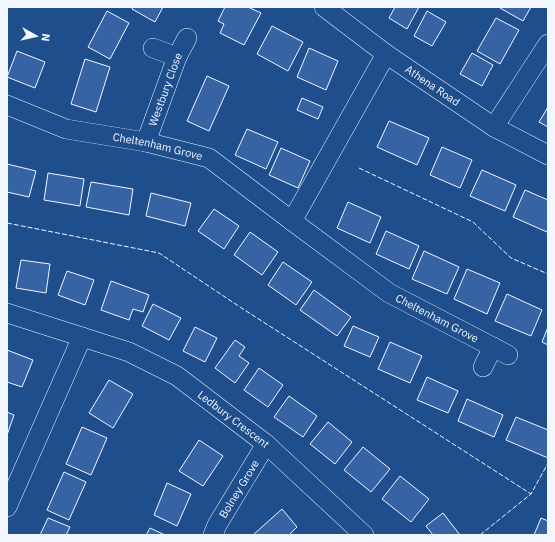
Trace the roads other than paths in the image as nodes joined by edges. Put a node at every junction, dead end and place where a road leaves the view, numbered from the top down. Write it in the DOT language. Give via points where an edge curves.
graph roads {
  1 [pos="324,7"];
  2 [pos="187,38"];
  3 [pos="548,44"];
  4 [pos="153,48"];
  5 [pos="386,54"];
  6 [pos="177,57"];
  7 [pos="7,105"];
  8 [pos="494,127"];
  9 [pos="146,142"];
  10 [pos="548,155"];
  11 [pos="292,221"];
  12 [pos="7,313"];
  13 [pos="82,337"];
  14 [pos="483,367"];
  15 [pos="266,444"];
  16 [pos="7,507"];
  17 [pos="213,535"];
  18 [pos="364,535"];
  1 -- 5 [label="street, Athena Road"];
  2 -- 6 [label="street, Westbury Close"];
  3 -- 8 [label="street"];
  4 -- 6 [label="street"];
  5 -- 8 [label="street, Athena Road"];
  5 -- 11 [label="street"];
  6 -- 9 [label="street, Westbury Close"];
  7 -- 9 [label="street, Cheltenham Grove" via="66,128"];
  8 -- 10 [label="street, Athena Road"];
  9 -- 11 [label="street, Cheltenham Grove" via="209,158"];
  11 -- 14 [label="street, Cheltenham Grove" via="389,293 500,351"];
  12 -- 13 [label="street, Ledbury Crescent"];
  13 -- 15 [label="street, Ledbury Crescent" via="129,352 177,376"];
  13 -- 16 [label="street"];
  15 -- 17 [label="street, Bolney Grove"];
  15 -- 18 [label="street, Ledbury Crescent"];
}
